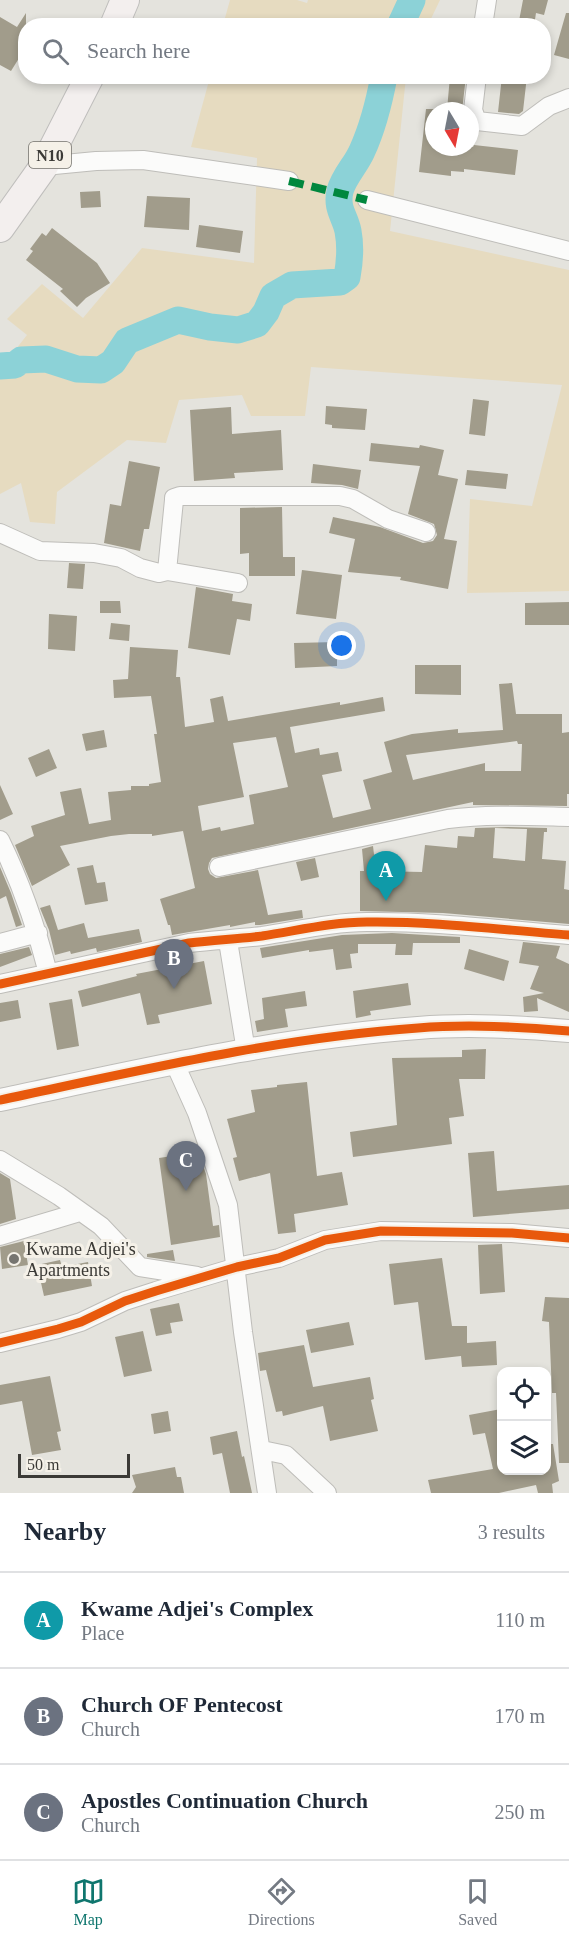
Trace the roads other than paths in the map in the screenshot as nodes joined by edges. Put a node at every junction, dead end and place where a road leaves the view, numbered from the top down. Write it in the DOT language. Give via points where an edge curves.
graph roads {
  1 [pos="125,0"];
  2 [pos="487,0"];
  3 [pos="117,18"];
  4 [pos="484,18"];
  5 [pos="86,84"];
  6 [pos="476,84"];
  7 [pos="569,98"];
  8 [pos="44,166"];
  9 [pos="289,182"];
  10 [pos="367,200"];
  11 [pos="2,220"];
  12 [pos="569,251"];
  13 [pos="426,532"];
  14 [pos="0,533"];
  15 [pos="167,571"];
  16 [pos="238,583"];
  17 [pos="569,817"];
  18 [pos="0,840"];
  19 [pos="219,867"];
  20 [pos="38,933"];
  21 [pos="569,935"];
  22 [pos="228,941"];
  23 [pos="0,943"];
  24 [pos="48,973"];
  25 [pos="0,984"];
  26 [pos="569,1031"];
  27 [pos="246,1051"];
  28 [pos="175,1064"];
  29 [pos="0,1100"];
  30 [pos="0,1160"];
  31 [pos="80,1212"];
  32 [pos="0,1236"];
  33 [pos="569,1238"];
  34 [pos="237,1267"];
  35 [pos="202,1278"];
  36 [pos="0,1343"];
  37 [pos="262,1450"];
  38 [pos="267,1493"];
  39 [pos="327,1493"];
  1 -- 3 [label="main road"];
  2 -- 4 [label="street"];
  5 -- 8 [label="main road, N10"];
  6 -- 7 [label="street" via="473,110 477,121 522,126 549,106"];
  8 -- 9 [label="street" via="143,160"];
  8 -- 11 [label="main road, N10"];
  10 -- 12 [label="street"];
  13 -- 15 [label="street" via="340,496 180,496 174,498"];
  14 -- 15 [label="street" via="40,551 94,553 121,558 159,573"];
  15 -- 16 [label="street"];
  17 -- 19 [label="street" via="448,819"];
  18 -- 20 [label="street" via="25,893"];
  20 -- 23 [label="street"];
  20 -- 24 [label="street"];
  21 -- 22 [label="street" via="365,922"];
  22 -- 24 [label="street" via="179,945"];
  22 -- 27 [label="street"];
  24 -- 25 [label="street"];
  26 -- 27 [label="street" via="493,1026 418,1028"];
  27 -- 28 [label="street"];
  28 -- 29 [label="street"];
  28 -- 34 [label="street" via="225,1190"];
  30 -- 31 [label="street"];
  31 -- 32 [label="street"];
  31 -- 35 [label="street" via="101,1226 140,1267"];
  33 -- 34 [label="street" via="381,1231 325,1240 279,1258"];
  34 -- 35 [label="street"];
  34 -- 37 [label="street"];
  35 -- 36 [label="street" via="125,1301 81,1322"];
  37 -- 38 [label="street"];
  37 -- 39 [label="street" via="286,1455"];
}
